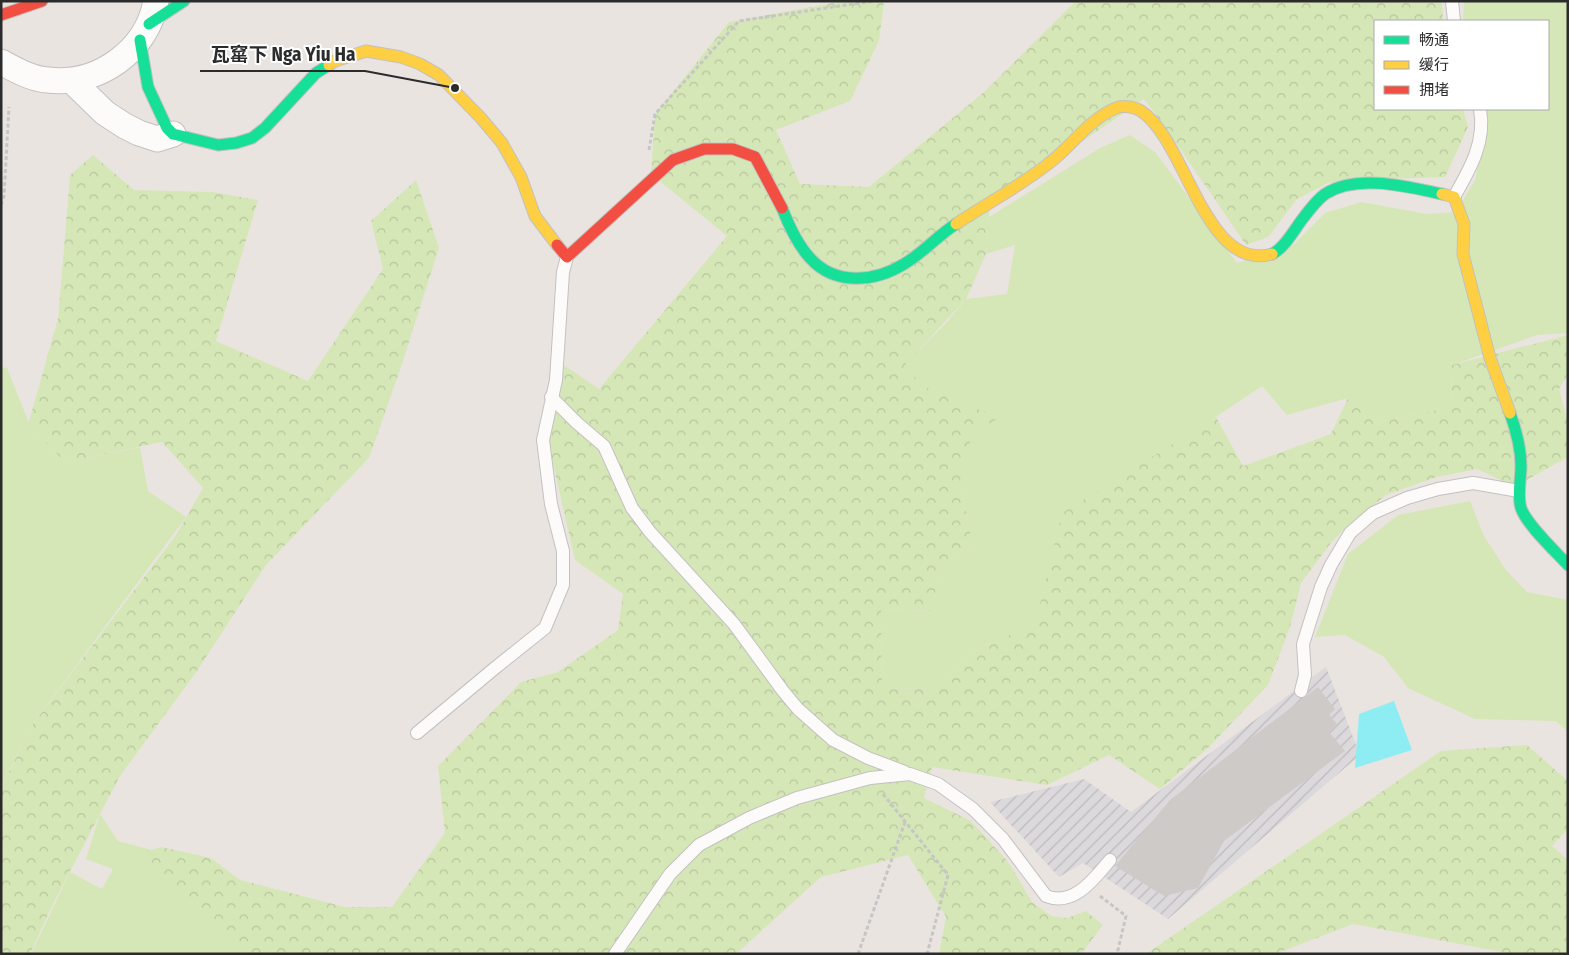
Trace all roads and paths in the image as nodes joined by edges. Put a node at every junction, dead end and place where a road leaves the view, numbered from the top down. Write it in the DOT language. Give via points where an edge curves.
graph roads {
  1 [pos="42,1"];
  2 [pos="184,1"];
  3 [pos="873,1"];
  4 [pos="1452,1"];
  5 [pos="1,15"];
  6 [pos="1454,20"];
  7 [pos="149,22"];
  8 [pos="1,62"];
  9 [pos="72,81"];
  10 [pos="9,107"];
  11 [pos="1480,110"];
  12 [pos="173,134"];
  13 [pos="649,151"];
  14 [pos="1454,197"];
  15 [pos="1,205"];
  16 [pos="567,257"];
  17 [pos="551,397"];
  18 [pos="1519,492"];
  19 [pos="1568,565"];
  20 [pos="1301,691"];
  21 [pos="417,733"];
  22 [pos="910,774"];
  23 [pos="870,778"];
  24 [pos="905,822"];
  25 [pos="1110,860"];
  26 [pos="1086,886"];
  27 [pos="615,954"];
  28 [pos="858,954"];
  29 [pos="927,954"];
  30 [pos="1117,954"];
  1 -- 5 [label="main road"];
  2 -- 7 [label="main road"];
  3 -- 13 [label="path" via="739,21 655,114"];
  4 -- 6 [label="lane"];
  7 -- 9 [label="street" via="122,59 98,73"];
  7 -- 12 [label="main road" via="148,88"];
  8 -- 9 [label="street" via="22,74"];
  9 -- 12 [label="street" via="105,113 125,126 157,139"];
  10 -- 15 [label="path"];
  11 -- 14 [label="lane" via="1481,136 1474,160"];
  12 -- 16 [label="main road" via="218,145 252,138 308,81 335,61 366,51 401,56 439,75 502,143 521,177 534,216"];
  14 -- 16 [label="main road" via="1379,183 1351,184 1328,192 1278,251 1262,256 1245,254 1233,248 1216,228 1159,129 1137,109 1122,106 1108,111 1047,165 942,234 915,257 894,270 871,277 852,280 838,277 815,264 799,243 756,157 733,149 704,149 673,160"];
  14 -- 18 [label="main road" via="1464,224 1463,254 1488,349 1517,434"];
  16 -- 17 [label="lane" via="563,272 556,380"];
  17 -- 21 [label="lane" via="543,440 551,504 563,551 563,584 546,628"];
  17 -- 22 [label="lane" via="604,446 632,508 734,624 798,709 833,740"];
  18 -- 19 [label="main road" via="1521,509 1535,530"];
  18 -- 20 [label="lane" via="1473,483 1438,490 1407,498 1373,513 1350,533 1321,587 1303,644 1305,675"];
  22 -- 23 [label="lane"];
  22 -- 26 [label="lane" via="938,784 973,809 1003,839 1046,896 1062,899"];
  23 -- 24 [label="path"];
  23 -- 27 [label="lane" via="797,798 749,818 699,845 670,874"];
  24 -- 28 [label="path"];
  24 -- 29 [label="path" via="948,875"];
  25 -- 26 [label="lane"];
  26 -- 30 [label="path" via="1126,916"];
}
